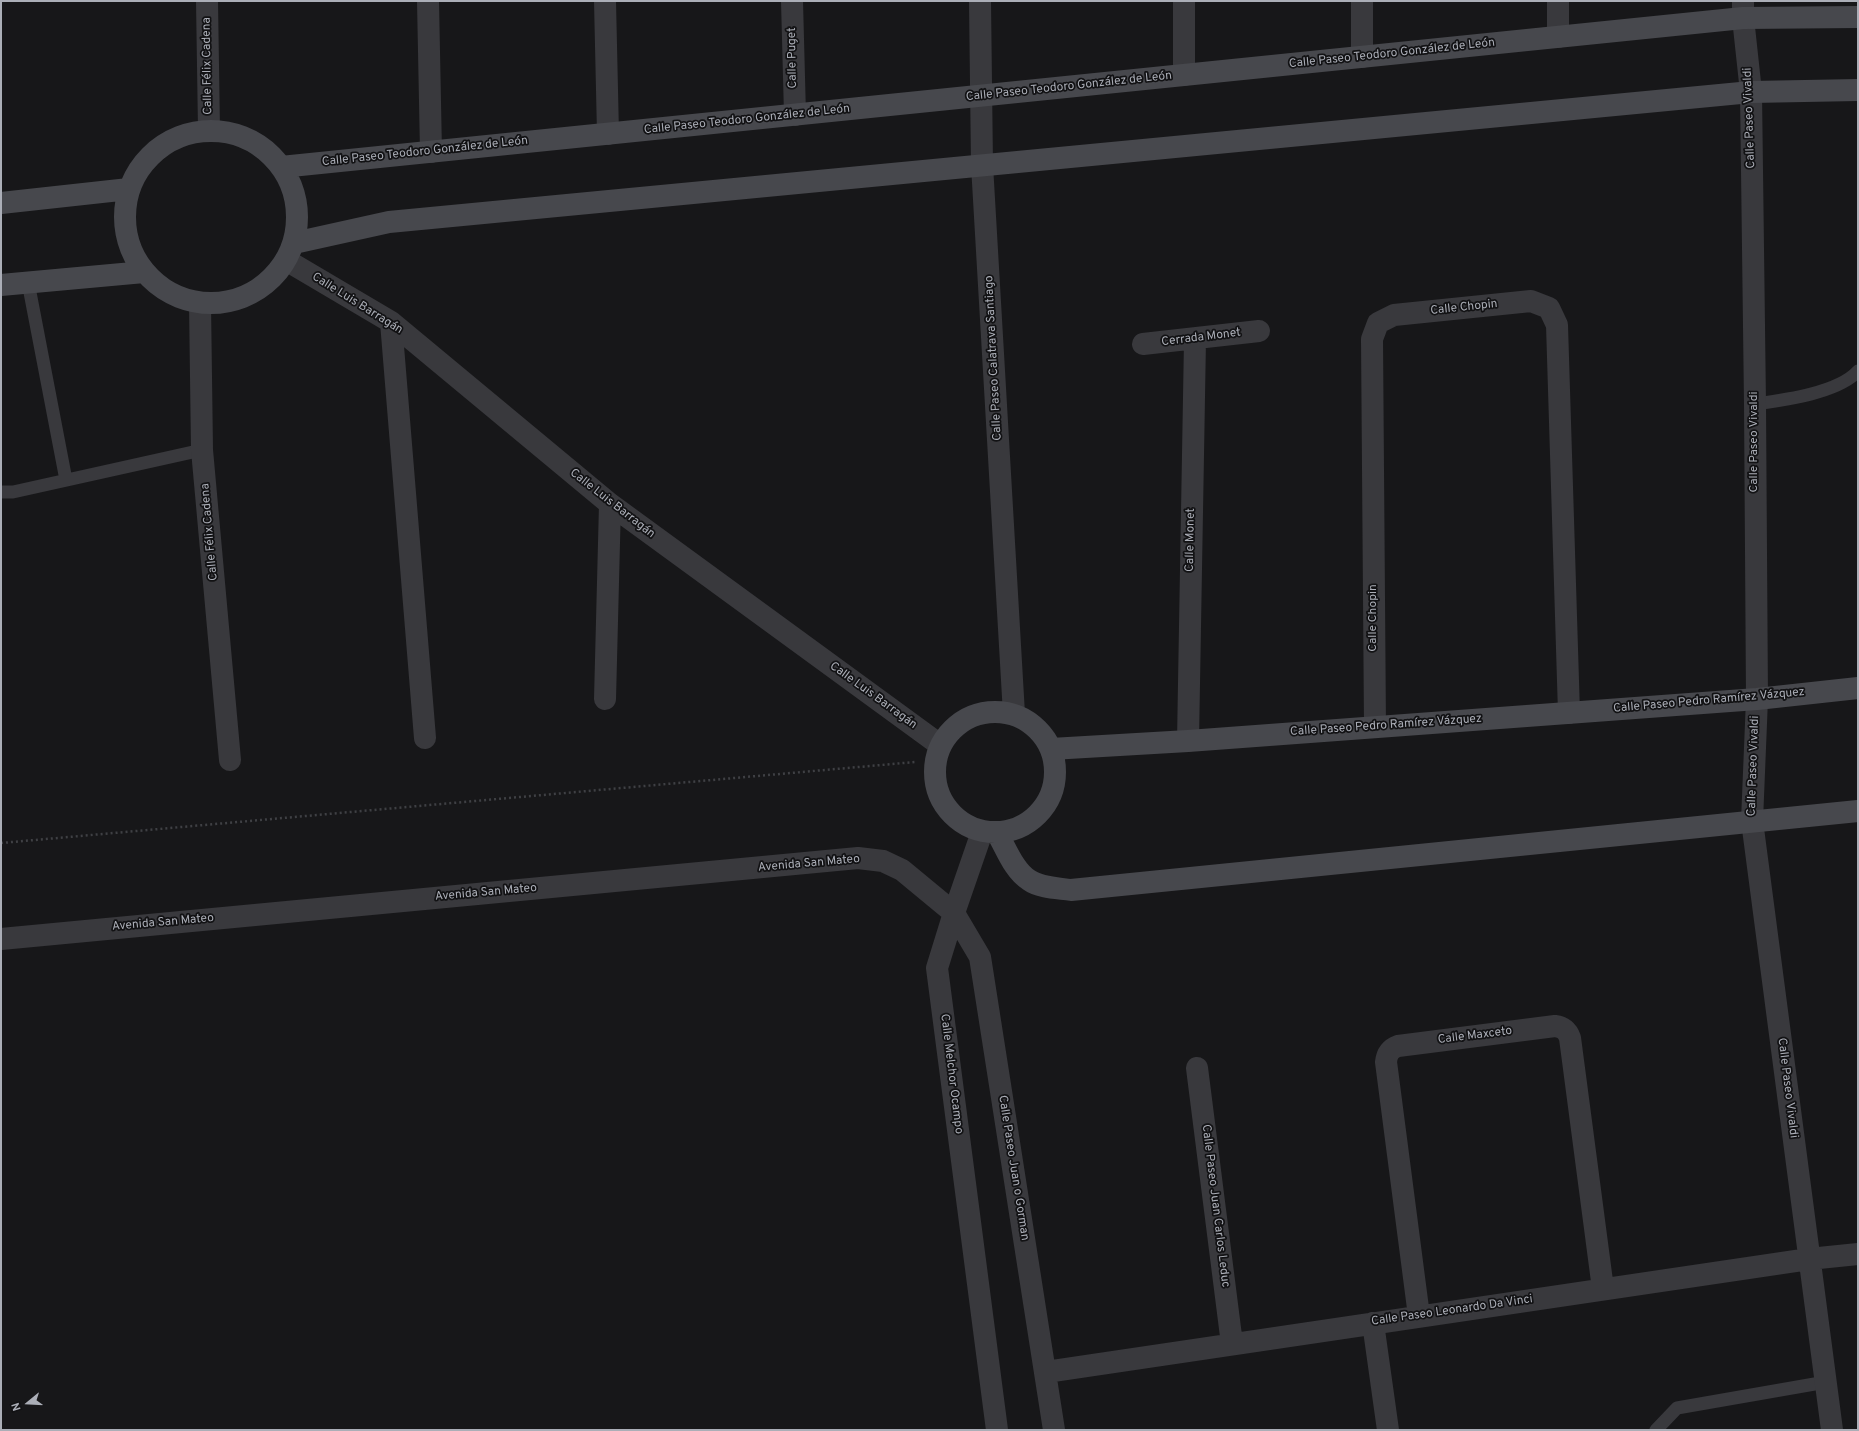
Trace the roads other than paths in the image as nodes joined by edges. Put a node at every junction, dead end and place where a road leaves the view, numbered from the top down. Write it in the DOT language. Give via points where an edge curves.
graph roads {
  1 [pos="207,1"];
  2 [pos="428,1"];
  3 [pos="605,1"];
  4 [pos="792,1"];
  5 [pos="980,1"];
  6 [pos="1184,1"];
  7 [pos="1362,1"];
  8 [pos="1558,1"];
  9 [pos="1743,10"];
  10 [pos="1858,17"];
  11 [pos="1558,37"];
  12 [pos="1362,57"];
  13 [pos="1184,75"];
  14 [pos="1858,90"];
  15 [pos="1751,92"];
  16 [pos="980,96"];
  17 [pos="794,115"];
  18 [pos="209,130"];
  19 [pos="608,134"];
  20 [pos="431,152"];
  21 [pos="982,165"];
  22 [pos="282,167"];
  23 [pos="129,189"];
  24 [pos="1,203"];
  25 [pos="290,251"];
  26 [pos="144,272"];
  27 [pos="28,282"];
  28 [pos="1,285"];
  29 [pos="200,303"];
  30 [pos="391,322"];
  31 [pos="1259,331"];
  32 [pos="1195,340"];
  33 [pos="1143,344"];
  34 [pos="1858,371"];
  35 [pos="1755,404"];
  36 [pos="202,450"];
  37 [pos="66,480"];
  38 [pos="1,492"];
  39 [pos="610,504"];
  40 [pos="1858,688"];
  41 [pos="605,699"];
  42 [pos="1757,699"];
  43 [pos="1569,713"];
  44 [pos="1014,714"];
  45 [pos="1375,727"];
  46 [pos="425,738"];
  47 [pos="1188,741"];
  48 [pos="1051,749"];
  49 [pos="938,753"];
  50 [pos="230,760"];
  51 [pos="1858,811"];
  52 [pos="1752,821"];
  53 [pos="990,833"];
  54 [pos="954,913"];
  55 [pos="1,939"];
  56 [pos="1197,1068"];
  57 [pos="1858,1254"];
  58 [pos="1809,1259"];
  59 [pos="1603,1289"];
  60 [pos="1419,1316"];
  61 [pos="1373,1323"];
  62 [pos="1232,1344"];
  63 [pos="1046,1372"];
  64 [pos="1826,1382"];
  65 [pos="997,1430"];
  66 [pos="1054,1430"];
  67 [pos="1388,1430"];
  68 [pos="1656,1430"];
  69 [pos="1832,1430"];
  1 -- 18 [label="street, Calle Félix Cadena"];
  2 -- 20 [label="street"];
  3 -- 19 [label="street"];
  4 -- 17 [label="street, Calle Puget"];
  5 -- 16 [label="street, Calle Paseo Calatrava Santiago"];
  6 -- 13 [label="street"];
  7 -- 12 [label="street"];
  8 -- 11 [label="street"];
  9 -- 10 [label="main road, Calle Paseo Teodoro González de León"];
  9 -- 11 [label="main road, Calle Paseo Teodoro González de León"];
  9 -- 15 [label="street, Calle Paseo Vivaldi"];
  11 -- 12 [label="main road, Calle Paseo Teodoro González de León"];
  12 -- 13 [label="main road, Calle Paseo Teodoro González de León"];
  13 -- 16 [label="main road, Calle Paseo Teodoro González de León"];
  14 -- 15 [label="main road"];
  15 -- 21 [label="main road"];
  15 -- 35 [label="street, Calle Paseo Vivaldi"];
  16 -- 17 [label="main road, Calle Paseo Teodoro González de León"];
  16 -- 21 [label="street, Calle Paseo Calatrava Santiago"];
  17 -- 19 [label="main road, Calle Paseo Teodoro González de León"];
  18 -- 22 [label="main road" via="230,132 250,140"];
  18 -- 23 [label="main road" via="188,133 158,149 138,170"];
  19 -- 20 [label="main road, Calle Paseo Teodoro González de León"];
  20 -- 22 [label="main road, Calle Paseo Teodoro González de León"];
  21 -- 25 [label="main road" via="389,222"];
  21 -- 44 [label="street, Calle Paseo Calatrava Santiago"];
  22 -- 25 [label="main road" via="292,186 296,204 297,224"];
  23 -- 24 [label="main road"];
  23 -- 26 [label="main road" via="125,210 126,232 133,253"];
  25 -- 29 [label="main road" via="274,276 243,298 222,303"];
  25 -- 30 [label="street, Calle Luis Barragán"];
  26 -- 27 [label="main road"];
  26 -- 29 [label="main road" via="160,287 179,297"];
  27 -- 28 [label="main road"];
  27 -- 37 [label="lane"];
  29 -- 36 [label="street, Calle Félix Cadena"];
  30 -- 39 [label="street, Calle Luis Barragán"];
  30 -- 46 [label="street"];
  31 -- 32 [label="street, Cerrada Monet"];
  32 -- 33 [label="street, Cerrada Monet"];
  32 -- 47 [label="street, Calle Monet"];
  34 -- 35 [label="lane" via="1852,378 1824,389 1792,399"];
  35 -- 42 [label="street, Calle Paseo Vivaldi"];
  36 -- 37 [label="lane"];
  36 -- 50 [label="street, Calle Félix Cadena"];
  37 -- 38 [label="lane" via="13,492"];
  39 -- 41 [label="street"];
  39 -- 49 [label="street, Calle Luis Barragán"];
  40 -- 42 [label="main road, Calle Paseo Pedro Ramírez Vázquez"];
  42 -- 43 [label="main road, Calle Paseo Pedro Ramírez Vázquez"];
  42 -- 52 [label="street, Calle Paseo Vivaldi"];
  43 -- 45 [label="main road, Calle Paseo Pedro Ramírez Vázquez"];
  43 -- 45 [label="street, Calle Chopin" via="1556,325 1549,308 1531,301 1394,315 1378,323 1376,328 1372,339"];
  44 -- 48 [label="main road" via="1036,728"];
  44 -- 49 [label="main road" via="986,712 959,723"];
  45 -- 47 [label="main road, Calle Paseo Pedro Ramírez Vázquez"];
  47 -- 48 [label="main road, Calle Paseo Pedro Ramírez Vázquez"];
  48 -- 53 [label="main road" via="1056,778 1046,806 1025,825"];
  49 -- 53 [label="main road" via="938,792 954,818"];
  51 -- 52 [label="main road"];
  52 -- 53 [label="main road" via="1071,890 1045,886 1029,880"];
  52 -- 58 [label="street, Calle Paseo Vivaldi"];
  53 -- 54 [label="street, Calle Melchor Ocampo"];
  54 -- 55 [label="street, Avenida San Mateo" via="902,870 883,861 858,858"];
  54 -- 63 [label="street, Calle Paseo Juan o Gorman" via="980,957"];
  54 -- 65 [label="street, Calle Melchor Ocampo" via="937,968"];
  56 -- 62 [label="street, Calle Paseo Juan Carlos Leduc"];
  57 -- 58 [label="street, Calle Paseo Leonardo Da Vinci"];
  58 -- 59 [label="street, Calle Paseo Leonardo Da Vinci"];
  58 -- 64 [label="street, Calle Paseo Vivaldi"];
  59 -- 60 [label="street, Calle Paseo Leonardo Da Vinci"];
  59 -- 60 [label="street, Calle Maxceto" via="1568,1031 1562,1026 1555,1026 1398,1046 1387,1054 1386,1062"];
  60 -- 61 [label="street, Calle Paseo Leonardo Da Vinci"];
  61 -- 62 [label="street, Calle Paseo Leonardo Da Vinci"];
  61 -- 67 [label="street"];
  62 -- 63 [label="street, Calle Paseo Leonardo Da Vinci"];
  63 -- 66 [label="street, Calle Paseo Juan o Gorman"];
  64 -- 68 [label="lane" via="1677,1408"];
  64 -- 69 [label="street, Calle Paseo Vivaldi"];
}
